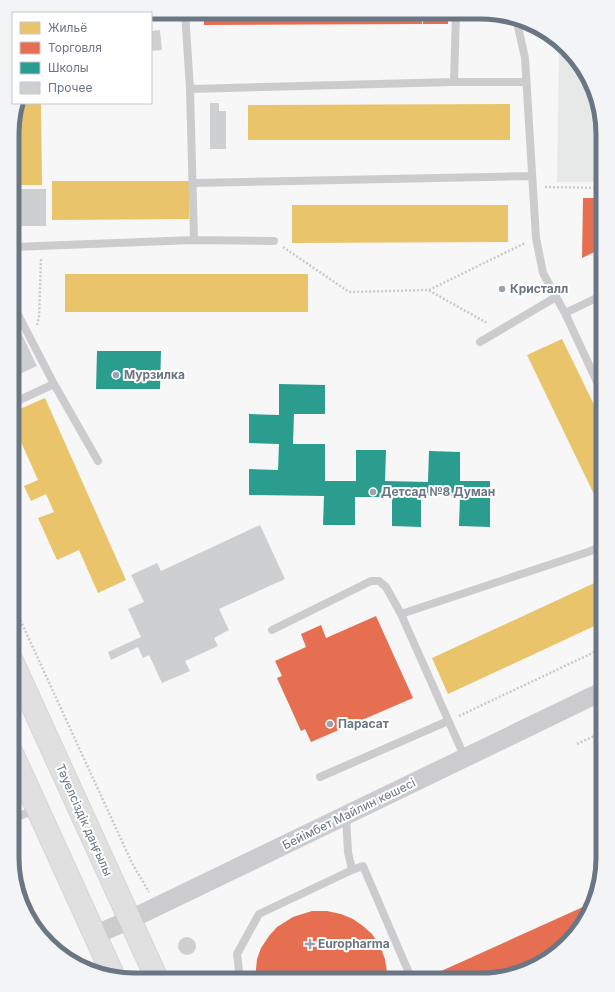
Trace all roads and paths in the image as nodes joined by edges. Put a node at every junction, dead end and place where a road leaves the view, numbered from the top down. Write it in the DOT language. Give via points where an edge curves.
graph roads {
  1 [pos="186,19"];
  2 [pos="456,19"];
  3 [pos="518,26"];
  4 [pos="454,82"];
  5 [pos="526,82"];
  6 [pos="190,89"];
  7 [pos="532,176"];
  8 [pos="193,183"];
  9 [pos="533,187"];
  10 [pos="596,188"];
  11 [pos="536,238"];
  12 [pos="194,240"];
  13 [pos="274,241"];
  14 [pos="42,246"];
  15 [pos="19,247"];
  16 [pos="428,290"];
  17 [pos="556,296"];
  18 [pos="596,298"];
  19 [pos="565,313"];
  20 [pos="19,317"];
  21 [pos="498,330"];
  22 [pos="480,342"];
  23 [pos="33,344"];
  24 [pos="596,376"];
  25 [pos="54,384"];
  26 [pos="19,400"];
  27 [pos="98,460"];
  28 [pos="596,549"];
  29 [pos="401,614"];
  30 [pos="19,617"];
  31 [pos="272,630"];
  32 [pos="596,651"];
  33 [pos="19,676"];
  34 [pos="596,694"];
  35 [pos="448,721"];
  36 [pos="596,735"];
  37 [pos="577,744"];
  38 [pos="465,758"];
  39 [pos="19,775"];
  40 [pos="320,777"];
  41 [pos="27,800"];
  42 [pos="19,810"];
  43 [pos="346,816"];
  44 [pos="352,870"];
  45 [pos="157,907"];
  46 [pos="129,920"];
  47 [pos="94,935"];
  48 [pos="111,970"];
  49 [pos="153,973"];
  50 [pos="239,973"];
  51 [pos="409,973"];
  1 -- 6 [label="lane"];
  2 -- 4 [label="lane"];
  3 -- 5 [label="lane" via="525,58"];
  4 -- 5 [label="lane"];
  4 -- 6 [label="lane"];
  5 -- 7 [label="lane"];
  6 -- 8 [label="lane"];
  7 -- 8 [label="lane"];
  7 -- 9 [label="lane"];
  8 -- 12 [label="lane"];
  9 -- 10 [label="path"];
  9 -- 11 [label="lane"];
  11 -- 16 [label="path"];
  11 -- 17 [label="lane" via="543,273"];
  12 -- 13 [label="lane"];
  12 -- 14 [label="lane"];
  13 -- 16 [label="path" via="349,292"];
  14 -- 15 [label="lane"];
  14 -- 23 [label="path" via="39,318"];
  16 -- 21 [label="path"];
  17 -- 19 [label="lane"];
  17 -- 21 [label="lane"];
  18 -- 19 [label="lane"];
  19 -- 24 [label="lane"];
  20 -- 23 [label="lane"];
  21 -- 22 [label="lane"];
  23 -- 25 [label="lane"];
  25 -- 26 [label="lane"];
  25 -- 27 [label="lane"];
  28 -- 29 [label="lane"];
  29 -- 31 [label="lane" via="386,587 379,581 370,581"];
  29 -- 35 [label="lane"];
  30 -- 45 [label="path" via="132,863"];
  32 -- 35 [label="path"];
  33 -- 46 [label="main road, Тәуелсіздік даңғылы"];
  34 -- 38 [label="street, Бейімбет Майлин көшесі"];
  35 -- 38 [label="lane"];
  35 -- 40 [label="lane"];
  36 -- 37 [label="path"];
  38 -- 43 [label="street, Бейімбет Майлин көшесі"];
  39 -- 41 [label="main road"];
  41 -- 42 [label="lane"];
  41 -- 47 [label="main road"];
  43 -- 44 [label="lane"];
  43 -- 45 [label="street, Бейімбет Майлин көшесі"];
  44 -- 50 [label="lane" via="259,914 237,954"];
  44 -- 51 [label="lane" via="363,866"];
  45 -- 46 [label="street, Бейімбет Майлин көшесі"];
  46 -- 47 [label="street, Бейімбет Майлин көшесі"];
  46 -- 49 [label="main road, Тәуелсіздік даңғылы"];
  47 -- 48 [label="main road"];
}
